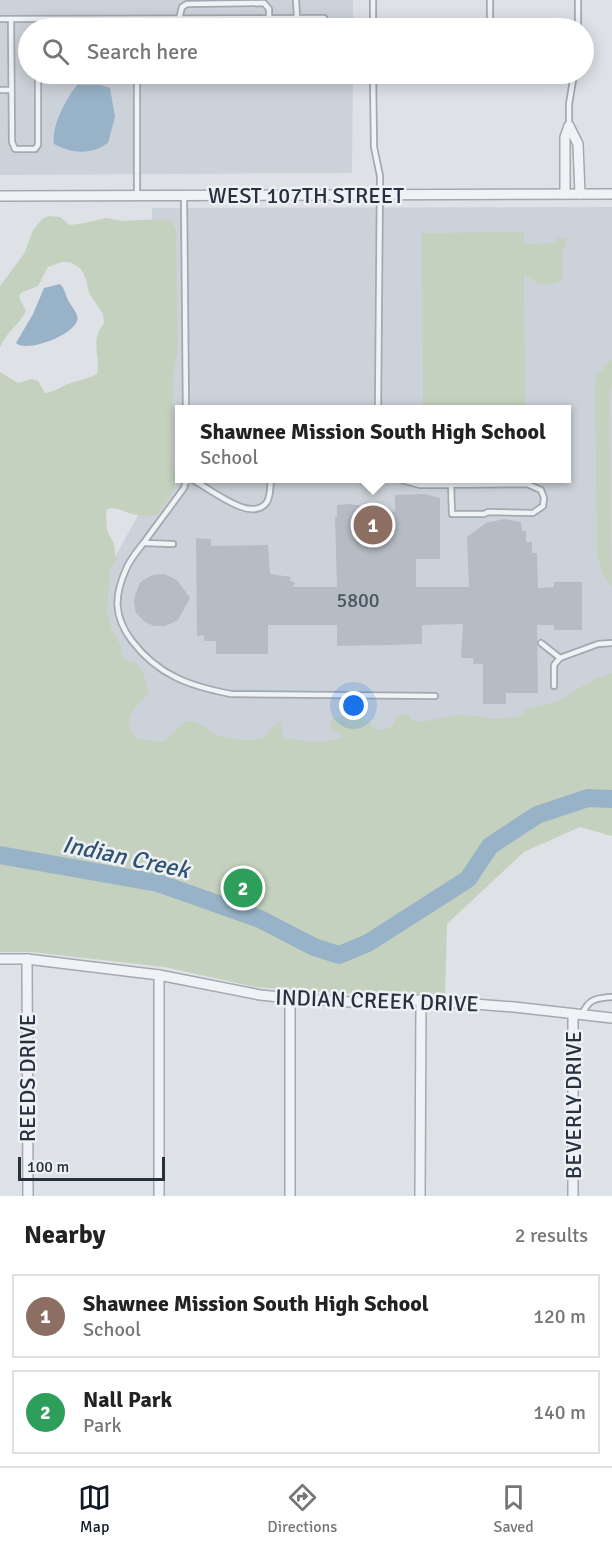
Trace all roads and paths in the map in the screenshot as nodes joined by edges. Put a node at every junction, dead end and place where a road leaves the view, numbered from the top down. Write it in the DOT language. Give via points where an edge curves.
graph roads {
  1 [pos="296,0"];
  2 [pos="373,0"];
  3 [pos="490,0"];
  4 [pos="578,0"];
  5 [pos="178,18"];
  6 [pos="269,18"];
  7 [pos="297,18"];
  8 [pos="324,18"];
  9 [pos="373,18"];
  10 [pos="490,18"];
  11 [pos="578,18"];
  12 [pos="0,20"];
  13 [pos="11,20"];
  14 [pos="18,20"];
  15 [pos="38,84"];
  16 [pos="137,84"];
  17 [pos="373,84"];
  18 [pos="572,84"];
  19 [pos="0,90"];
  20 [pos="11,90"];
  21 [pos="569,126"];
  22 [pos="565,194"];
  23 [pos="580,194"];
  24 [pos="612,194"];
  25 [pos="0,195"];
  26 [pos="137,195"];
  27 [pos="184,195"];
  28 [pos="380,195"];
  29 [pos="186,405"];
  30 [pos="378,405"];
  31 [pos="186,483"];
  32 [pos="200,483"];
  33 [pos="271,483"];
  34 [pos="413,483"];
  35 [pos="451,484"];
  36 [pos="144,543"];
  37 [pos="173,544"];
  38 [pos="541,643"];
  39 [pos="612,643"];
  40 [pos="560,658"];
  41 [pos="554,686"];
  42 [pos="435,696"];
  43 [pos="0,959"];
  44 [pos="27,959"];
  45 [pos="159,975"];
  46 [pos="612,997"];
  47 [pos="290,998"];
  48 [pos="420,1000"];
  49 [pos="578,1014"];
  50 [pos="612,1018"];
  51 [pos="28,1196"];
  52 [pos="159,1196"];
  53 [pos="290,1196"];
  54 [pos="420,1196"];
  55 [pos="573,1196"];
  1 -- 7 [label="lane"];
  2 -- 9 [label="lane"];
  3 -- 10 [label="lane"];
  4 -- 11 [label="lane"];
  5 -- 6 [label="lane" via="187,4 264,3"];
  6 -- 7 [label="lane"];
  7 -- 8 [label="lane"];
  12 -- 13 [label="lane"];
  13 -- 14 [label="lane"];
  13 -- 20 [label="lane"];
  15 -- 20 [label="lane" via="35,149 12,146"];
  16 -- 26 [label="lane"];
  17 -- 28 [label="lane" via="374,147"];
  18 -- 21 [label="lane"];
  19 -- 20 [label="lane"];
  21 -- 22 [label="street" via="565,137"];
  21 -- 23 [label="street" via="578,144"];
  22 -- 23 [label="street, WEST 107TH STREET"];
  22 -- 28 [label="street, WEST 107TH STREET"];
  23 -- 24 [label="street, WEST 107TH STREET"];
  25 -- 26 [label="street, WEST 107TH STREET"];
  26 -- 27 [label="street, WEST 107TH STREET"];
  27 -- 28 [label="street, WEST 107TH STREET"];
  27 -- 29 [label="lane"];
  28 -- 30 [label="lane"];
  31 -- 36 [label="lane"];
  32 -- 33 [label="lane" via="242,509 252,510 267,502"];
  34 -- 35 [label="lane"];
  35 -- 35 [label="lane" via="452,514 534,513 543,506 541,490 527,484"];
  36 -- 37 [label="lane"];
  36 -- 42 [label="lane" via="128,565 117,610 122,628 137,648 156,667 177,679 231,694"];
  38 -- 40 [label="lane"];
  39 -- 40 [label="lane"];
  40 -- 41 [label="lane" via="554,665"];
  43 -- 44 [label="street, INDIAN CREEK DRIVE"];
  44 -- 45 [label="street, INDIAN CREEK DRIVE"];
  44 -- 51 [label="street, REEDS DRIVE"];
  45 -- 47 [label="street, INDIAN CREEK DRIVE"];
  45 -- 52 [label="street"];
  46 -- 49 [label="lane" via="590,1001"];
  47 -- 48 [label="street, INDIAN CREEK DRIVE" via="352,1002"];
  47 -- 53 [label="street"];
  48 -- 49 [label="street, INDIAN CREEK DRIVE"];
  48 -- 54 [label="street"];
  49 -- 50 [label="street, INDIAN CREEK DRIVE"];
  49 -- 55 [label="street, BEVERLY DRIVE"];
}
